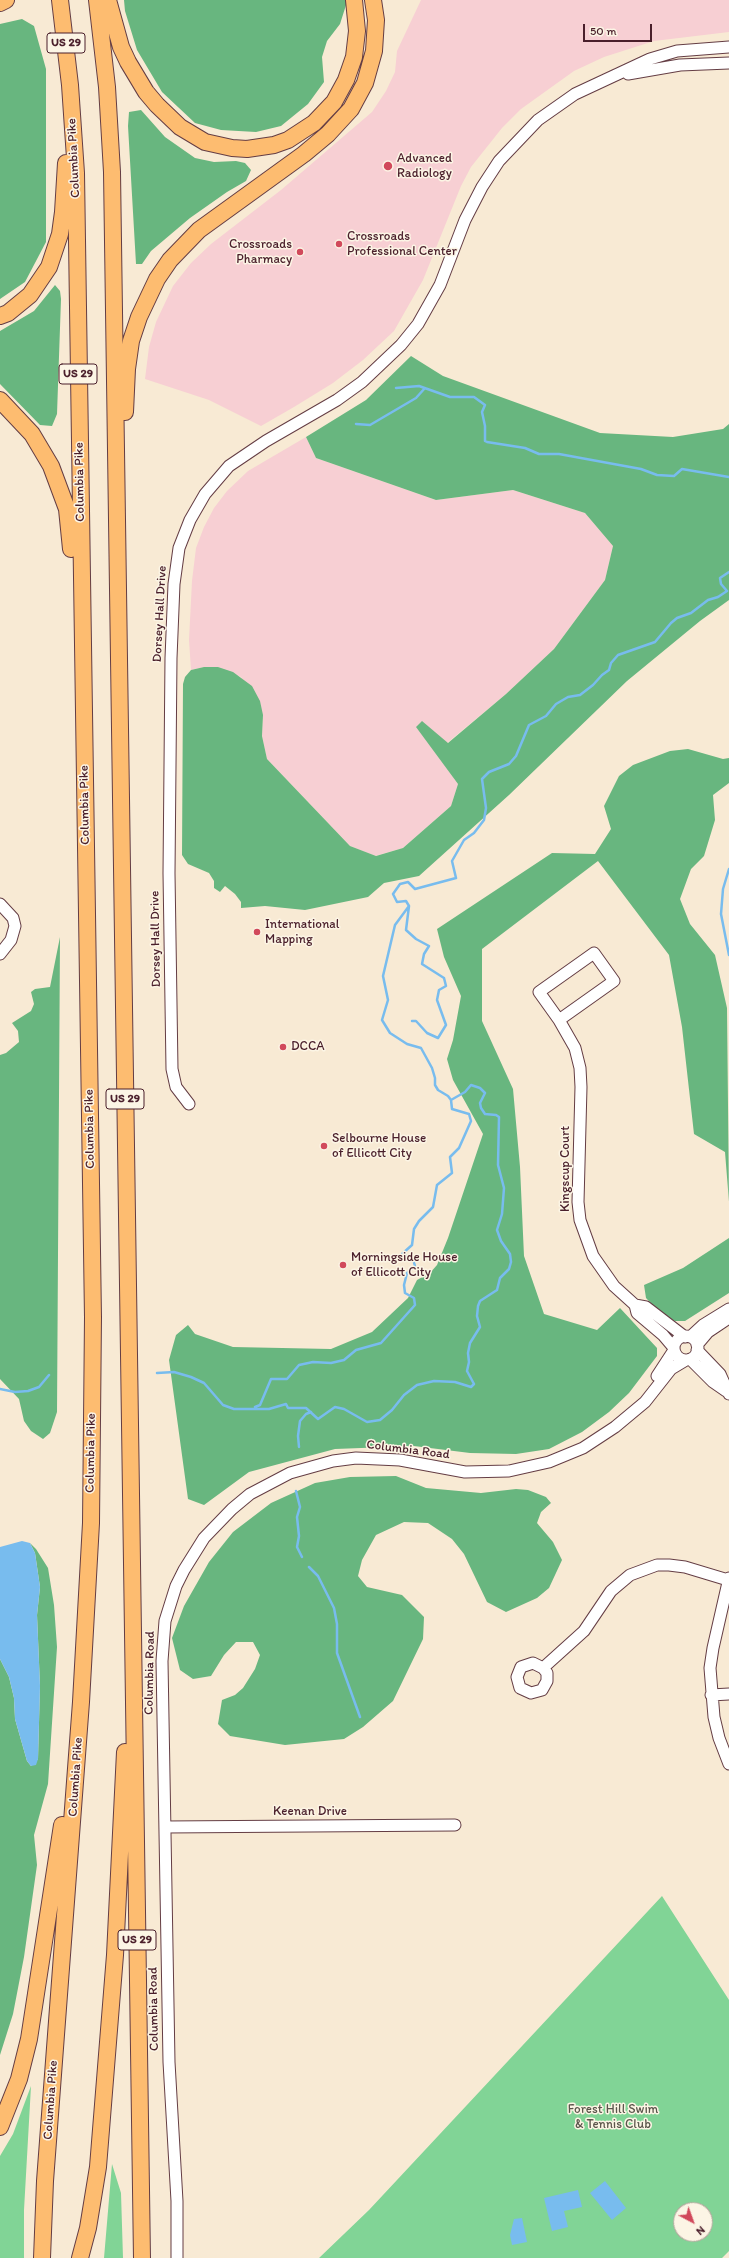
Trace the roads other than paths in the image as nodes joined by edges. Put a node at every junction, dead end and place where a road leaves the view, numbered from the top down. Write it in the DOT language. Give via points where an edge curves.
graph roads {
  1 [pos="6,0"];
  2 [pos="60,0"];
  3 [pos="97,0"];
  4 [pos="108,0"];
  5 [pos="354,0"];
  6 [pos="373,0"];
  7 [pos="0,3"];
  8 [pos="729,47"];
  9 [pos="729,63"];
  10 [pos="595,83"];
  11 [pos="70,85"];
  12 [pos="0,316"];
  13 [pos="0,400"];
  14 [pos="117,576"];
  15 [pos="82,663"];
  16 [pos="0,904"];
  17 [pos="0,954"];
  18 [pos="559,1020"];
  19 [pos="189,1104"];
  20 [pos="635,1305"];
  21 [pos="729,1309"];
  22 [pos="729,1318"];
  23 [pos="691,1348"];
  24 [pos="674,1349"];
  25 [pos="728,1392"];
  26 [pos="628,1415"];
  27 [pos="729,1579"];
  28 [pos="133,1622"];
  29 [pos="544,1668"];
  30 [pos="729,1694"];
  31 [pos="711,1695"];
  32 [pos="82,1702"];
  33 [pos="729,1764"];
  34 [pos="455,1825"];
  35 [pos="165,1827"];
  36 [pos="0,2127"];
  37 [pos="42,2258"];
  38 [pos="80,2258"];
  39 [pos="142,2258"];
  40 [pos="177,2258"];
  1 -- 7 [label="highway"];
  2 -- 11 [label="highway, Columbia Pike / US 29"];
  3 -- 14 [label="highway, US 29" via="112,172"];
  4 -- 5 [label="highway" via="128,62 157,105 180,127 206,142 247,149 288,140 314,123 334,102 346,80 354,57 357,31"];
  6 -- 14 [label="highway" via="376,20 374,51 365,83 351,109 310,149 199,230 170,260 147,297 131,341 127,369"];
  8 -- 10 [label="street, Dorsey Hall Drive" via="677,51 650,59"];
  9 -- 10 [label="street, Dorsey Hall Drive" via="653,68"];
  10 -- 19 [label="street, Dorsey Hall Drive" via="538,120 500,161 482,187 466,220 440,285 418,324 401,345 362,382 337,400 266,440 229,466 205,494 184,533 174,584 170,658 169,873 172,1069 176,1087"];
  11 -- 12 [label="highway" via="63,212 55,253 38,286 21,303"];
  11 -- 15 [label="highway, Columbia Pike / US 29" via="76,173"];
  13 -- 15 [label="highway" via="42,449 64,497 69,523"];
  14 -- 28 [label="highway, US 29"];
  15 -- 32 [label="highway, Columbia Pike / US 29" via="93,1317 91,1523"];
  16 -- 17 [label="street" via="9,913 15,926 11,940"];
  18 -- 18 [label="street, Kingscup Court" via="614,981 594,953 539,992"];
  18 -- 20 [label="street, Kingscup Court" via="575,1048 580,1068 580,1220 587,1245 599,1267 614,1286"];
  20 -- 23 [label="street, Kingscup Court" via="646,1307"];
  20 -- 24 [label="street, Kingscup Court" via="637,1313"];
  21 -- 23 [label="street, Columbia Road" via="703,1325"];
  22 -- 23 [label="street, Columbia Road" via="708,1332"];
  23 -- 24 [label="street, Kingscup Court" via="678,1357"];
  23 -- 24 [label="street, Columbia Road" via="679,1339"];
  23 -- 25 [label="street" via="713,1382"];
  23 -- 26 [label="street, Columbia Road" via="644,1402"];
  24 -- 26 [label="street, Columbia Road"];
  26 -- 35 [label="street, Columbia Road" via="583,1448 528,1468 465,1472 379,1458 341,1460 312,1466 270,1483 250,1494 232,1509 204,1538 188,1564 176,1586 165,1621 162,1661"];
  27 -- 29 [label="street" via="669,1565 657,1565 630,1575 611,1591 584,1630"];
  27 -- 31 [label="street" via="713,1648 710,1668"];
  28 -- 38 [label="highway" via="116,1948 101,2128 93,2202"];
  28 -- 39 [label="highway, US 29"];
  30 -- 31 [label="street"];
  31 -- 33 [label="street" via="719,1738"];
  32 -- 36 [label="highway" via="29,2039 19,2079"];
  32 -- 37 [label="highway, Columbia Pike / US 29" via="45,2181"];
  34 -- 35 [label="street, Keenan Drive"];
  35 -- 40 [label="street, Columbia Road" via="169,2062 177,2201"];
}
